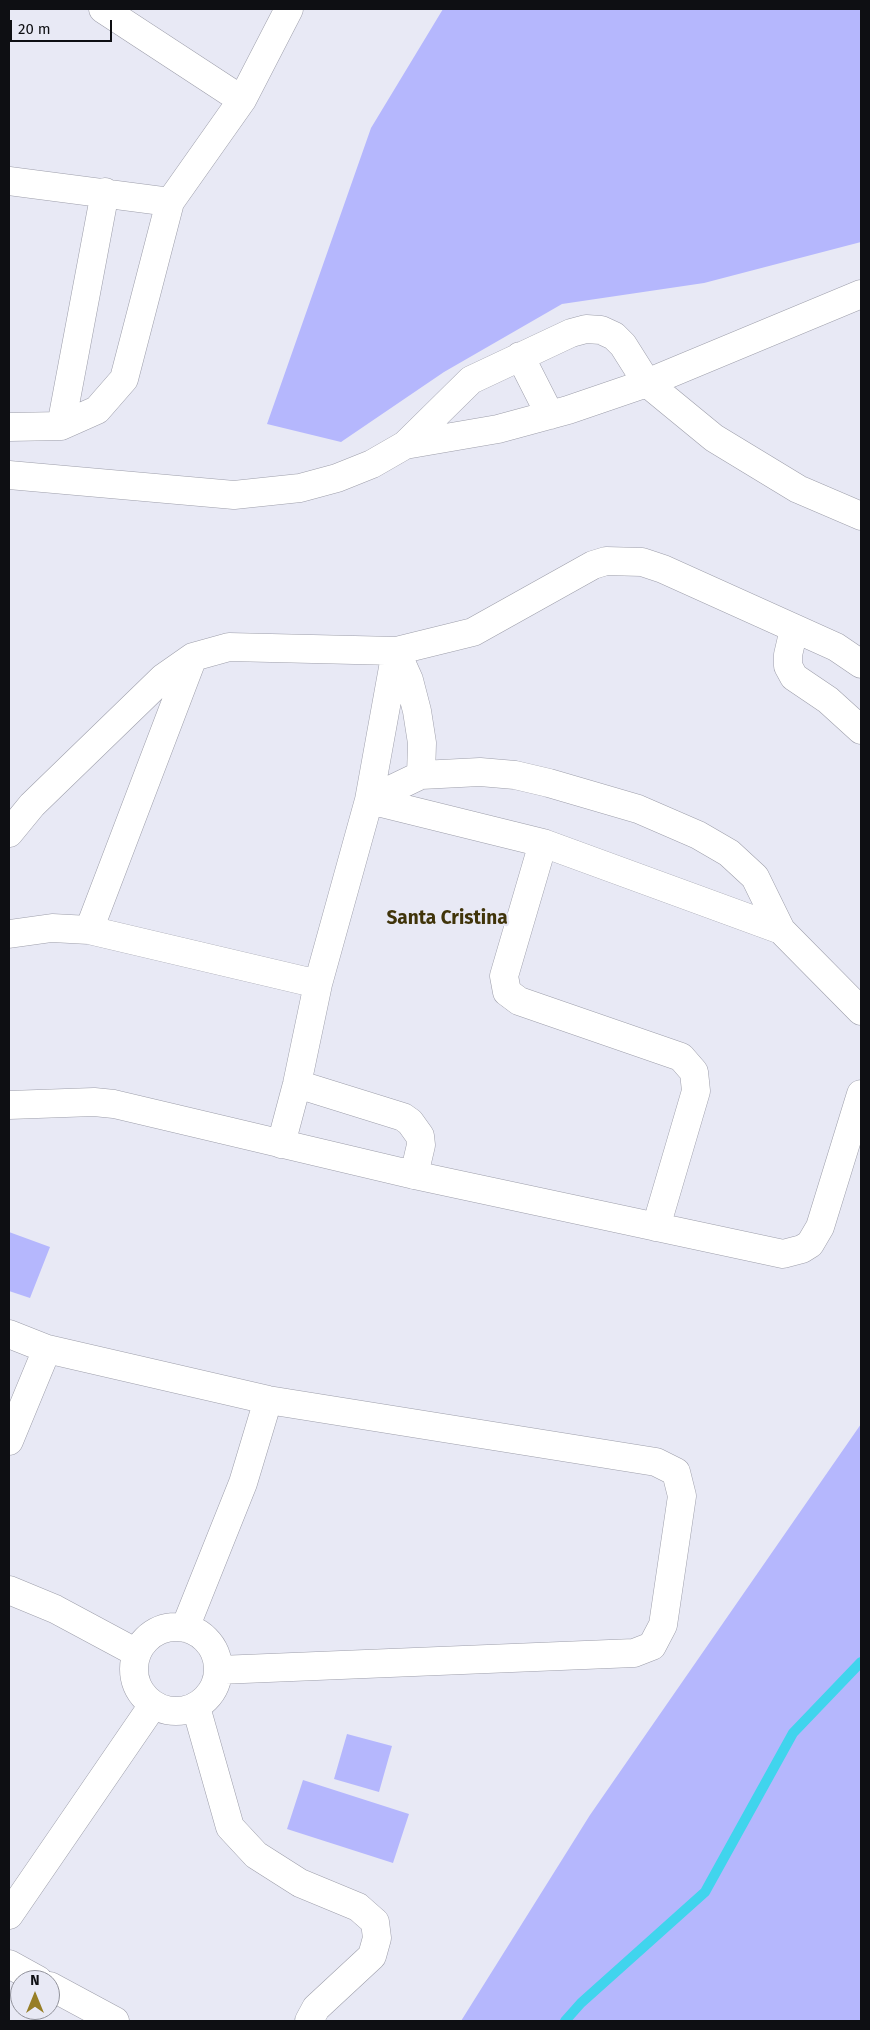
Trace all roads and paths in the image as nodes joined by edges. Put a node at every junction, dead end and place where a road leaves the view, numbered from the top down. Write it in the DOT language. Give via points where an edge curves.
graph roads {
  1 [pos="103,9"];
  2 [pos="289,9"];
  3 [pos="242,100"];
  4 [pos="9,181"];
  5 [pos="105,192"];
  6 [pos="170,202"];
  7 [pos="861,294"];
  8 [pos="520,356"];
  9 [pos="647,383"];
  10 [pos="550,415"];
  11 [pos="62,426"];
  12 [pos="9,427"];
  13 [pos="405,445"];
  14 [pos="9,475"];
  15 [pos="861,516"];
  16 [pos="794,629"];
  17 [pos="396,651"];
  18 [pos="193,657"];
  19 [pos="861,664"];
  20 [pos="861,730"];
  21 [pos="421,775"];
  22 [pos="369,800"];
  23 [pos="9,833"];
  24 [pos="543,843"];
  25 [pos="90,930"];
  26 [pos="781,930"];
  27 [pos="9,934"];
  28 [pos="318,984"];
  29 [pos="861,1011"];
  30 [pos="297,1084"];
  31 [pos="861,1094"];
  32 [pos="9,1105"];
  33 [pos="281,1144"];
  34 [pos="414,1175"];
  35 [pos="656,1227"];
  36 [pos="9,1334"];
  37 [pos="47,1349"];
  38 [pos="268,1400"];
  39 [pos="9,1441"];
  40 [pos="9,1590"];
  41 [pos="185,1628"];
  42 [pos="137,1653"];
  43 [pos="219,1670"];
  44 [pos="153,1705"];
  45 [pos="196,1707"];
  46 [pos="9,1915"];
  47 [pos="60,1991"];
  48 [pos="115,2021"];
  49 [pos="309,2021"];
  1 -- 3 [label="street"];
  2 -- 3 [label="street"];
  3 -- 6 [label="street"];
  4 -- 5 [label="street"];
  5 -- 6 [label="street"];
  5 -- 11 [label="street"];
  6 -- 11 [label="street" via="124,380 97,410"];
  7 -- 9 [label="street"];
  8 -- 9 [label="street" via="571,332 602,330 624,345"];
  8 -- 10 [label="street"];
  8 -- 13 [label="street" via="471,380"];
  9 -- 10 [label="street"];
  9 -- 15 [label="street" via="714,438 750,461 798,489"];
  10 -- 13 [label="street" via="498,429"];
  11 -- 12 [label="street"];
  13 -- 14 [label="street" via="372,464 337,478 267,494 234,495"];
  16 -- 17 [label="street" via="663,569 642,562 620,560 593,565 473,632"];
  16 -- 19 [label="street" via="836,647"];
  16 -- 20 [label="street" via="788,666 794,677 828,700"];
  17 -- 18 [label="street" via="229,647"];
  17 -- 21 [label="street" via="409,680 417,711 422,743"];
  17 -- 22 [label="street"];
  18 -- 23 [label="street" via="163,678 32,805"];
  18 -- 25 [label="street"];
  21 -- 22 [label="street"];
  21 -- 26 [label="street" via="480,772 541,781 638,809 698,835 728,853 756,877"];
  22 -- 24 [label="street"];
  22 -- 28 [label="street"];
  24 -- 26 [label="street"];
  24 -- 35 [label="street" via="504,976 507,992 519,1001 681,1057 694,1072 696,1091"];
  25 -- 27 [label="street" via="52,928"];
  25 -- 28 [label="street"];
  26 -- 29 [label="street"];
  28 -- 30 [label="street"];
  30 -- 33 [label="street"];
  30 -- 34 [label="street" via="404,1117 420,1136"];
  31 -- 35 [label="street" via="820,1227 810,1244 783,1254"];
  32 -- 33 [label="street" via="114,1104"];
  33 -- 34 [label="street"];
  34 -- 35 [label="street"];
  36 -- 37 [label="street"];
  37 -- 38 [label="street"];
  37 -- 39 [label="street"];
  38 -- 41 [label="street" via="243,1483"];
  38 -- 43 [label="street" via="656,1462 676,1472 682,1496 663,1625 652,1646 634,1653"];
  40 -- 42 [label="street" via="55,1609"];
  41 -- 42 [label="street" via="170,1627 157,1632"];
  41 -- 43 [label="street" via="202,1635 212,1646"];
  42 -- 44 [label="street" via="135,1679 141,1693"];
  43 -- 45 [label="street" via="216,1685"];
  44 -- 45 [label="street" via="181,1711"];
  44 -- 46 [label="street"];
  45 -- 49 [label="street" via="230,1827 256,1855 300,1883 358,1907 375,1922 377,1938 372,1956 316,2008"];
  47 -- 48 [label="street"];
}
